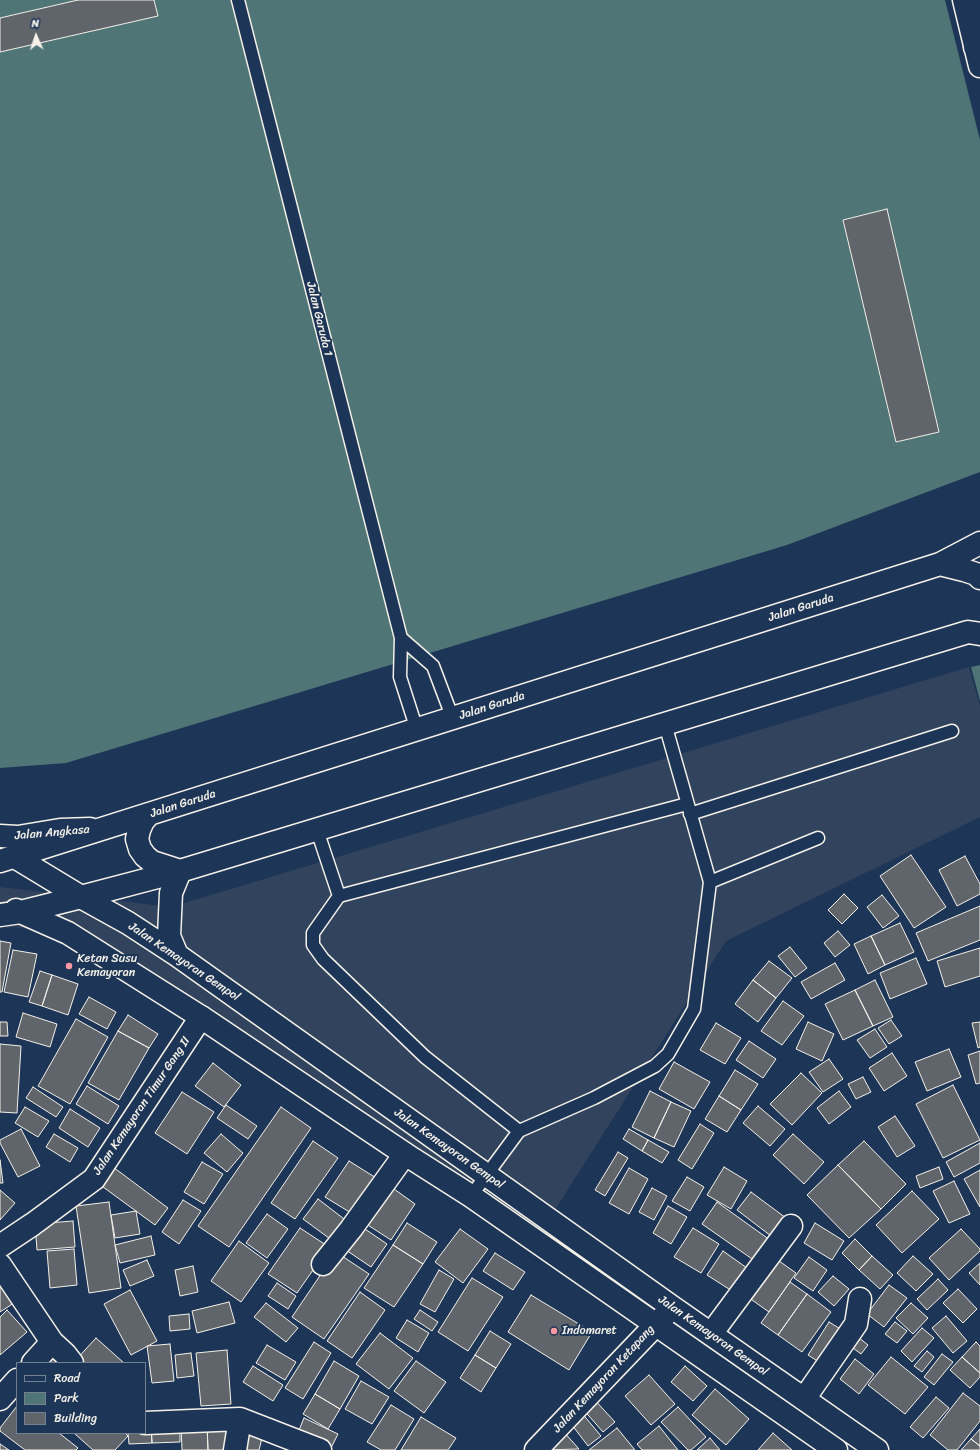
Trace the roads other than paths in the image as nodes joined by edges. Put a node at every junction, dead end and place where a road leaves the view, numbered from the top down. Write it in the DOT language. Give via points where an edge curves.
graph roads {
  1 [pos="238,0"];
  2 [pos="964,0"];
  3 [pos="977,0"];
  4 [pos="978,56"];
  5 [pos="980,543"];
  6 [pos="940,564"];
  7 [pos="980,578"];
  8 [pos="976,630"];
  9 [pos="401,638"];
  10 [pos="453,718"];
  11 [pos="665,724"];
  12 [pos="417,730"];
  13 [pos="952,730"];
  14 [pos="688,809"];
  15 [pos="149,814"];
  16 [pos="105,829"];
  17 [pos="317,830"];
  18 [pos="0,836"];
  19 [pos="818,838"];
  20 [pos="7,859"];
  21 [pos="180,871"];
  22 [pos="710,882"];
  23 [pos="339,896"];
  24 [pos="81,897"];
  25 [pos="0,904"];
  26 [pos="10,914"];
  27 [pos="177,955"];
  28 [pos="201,1016"];
  29 [pos="519,1131"];
  30 [pos="405,1154"];
  31 [pos="486,1176"];
  32 [pos="471,1196"];
  33 [pos="791,1226"];
  34 [pos="0,1246"];
  35 [pos="0,1264"];
  36 [pos="323,1264"];
  37 [pos="860,1299"];
  38 [pos="672,1307"];
  39 [pos="656,1324"];
  40 [pos="711,1334"];
  41 [pos="52,1342"];
  42 [pos="34,1362"];
  43 [pos="71,1362"];
  44 [pos="16,1381"];
  45 [pos="804,1398"];
  46 [pos="0,1399"];
  47 [pos="240,1419"];
  48 [pos="146,1423"];
  49 [pos="235,1450"];
  50 [pos="320,1450"];
  51 [pos="536,1450"];
  52 [pos="836,1450"];
  53 [pos="877,1450"];
  1 -- 9 [label="lane, Jalan Garuda 1"];
  2 -- 4 [label="main road"];
  3 -- 4 [label="main road"];
  5 -- 6 [label="main road, Jalan Garuda"];
  6 -- 7 [label="main road" via="976,574"];
  6 -- 10 [label="main road, Jalan Garuda"];
  8 -- 11 [label="main road"];
  9 -- 10 [label="lane" via="433,666"];
  9 -- 12 [label="lane, Jalan Garuda 1" via="400,677"];
  10 -- 12 [label="main road, Jalan Garuda"];
  11 -- 14 [label="lane"];
  11 -- 17 [label="main road"];
  12 -- 15 [label="main road, Jalan Garuda"];
  13 -- 14 [label="lane"];
  14 -- 22 [label="lane"];
  14 -- 23 [label="lane"];
  15 -- 16 [label="main road, Jalan Garuda"];
  15 -- 21 [label="main road" via="139,830 137,839 140,849 152,862"];
  16 -- 18 [label="main road, Jalan Angkasa" via="60,830 18,837"];
  16 -- 20 [label="main road, Jalan Garuda"];
  17 -- 21 [label="main road"];
  17 -- 23 [label="lane"];
  19 -- 22 [label="lane"];
  20 -- 24 [label="main road, Jalan Kemayoran Gempol"];
  21 -- 24 [label="main road"];
  21 -- 27 [label="main road" via="172,893 169,936"];
  22 -- 29 [label="lane" via="694,1009 668,1054 655,1066 594,1098"];
  23 -- 29 [label="lane" via="313,933 313,945 323,960 425,1057"];
  24 -- 26 [label="main road"];
  24 -- 27 [label="main road, Jalan Kemayoran Gempol" via="128,923"];
  25 -- 26 [label="main road, Jalan Kemayoran Gempol"];
  26 -- 28 [label="main road, Jalan Kemayoran Gempol" via="68,933"];
  27 -- 31 [label="main road, Jalan Kemayoran Gempol"];
  28 -- 30 [label="main road, Jalan Kemayoran Gempol"];
  28 -- 34 [label="main road, Jalan Kemayoran Timur Gang II" via="94,1178"];
  29 -- 31 [label="lane"];
  30 -- 32 [label="main road, Jalan Kemayoran Gempol"];
  30 -- 36 [label="main road"];
  31 -- 32 [label="lane"];
  31 -- 38 [label="main road, Jalan Kemayoran Gempol"];
  32 -- 39 [label="main road, Jalan Kemayoran Gempol"];
  33 -- 40 [label="main road"];
  35 -- 41 [label="main road"];
  37 -- 45 [label="main road" via="856,1324"];
  38 -- 39 [label="main road, Jalan Kemayoran Ketapang"];
  38 -- 40 [label="main road, Jalan Kemayoran Gempol"];
  39 -- 51 [label="main road, Jalan Kemayoran Ketapang"];
  39 -- 52 [label="main road, Jalan Kemayoran Gempol"];
  40 -- 45 [label="main road, Jalan Kemayoran Gempol"];
  41 -- 42 [label="main road"];
  41 -- 43 [label="main road"];
  44 -- 46 [label="main road"];
  45 -- 53 [label="main road, Jalan Kemayoran Gempol"];
  47 -- 48 [label="main road"];
  47 -- 49 [label="main road"];
  47 -- 50 [label="main road"];
}
